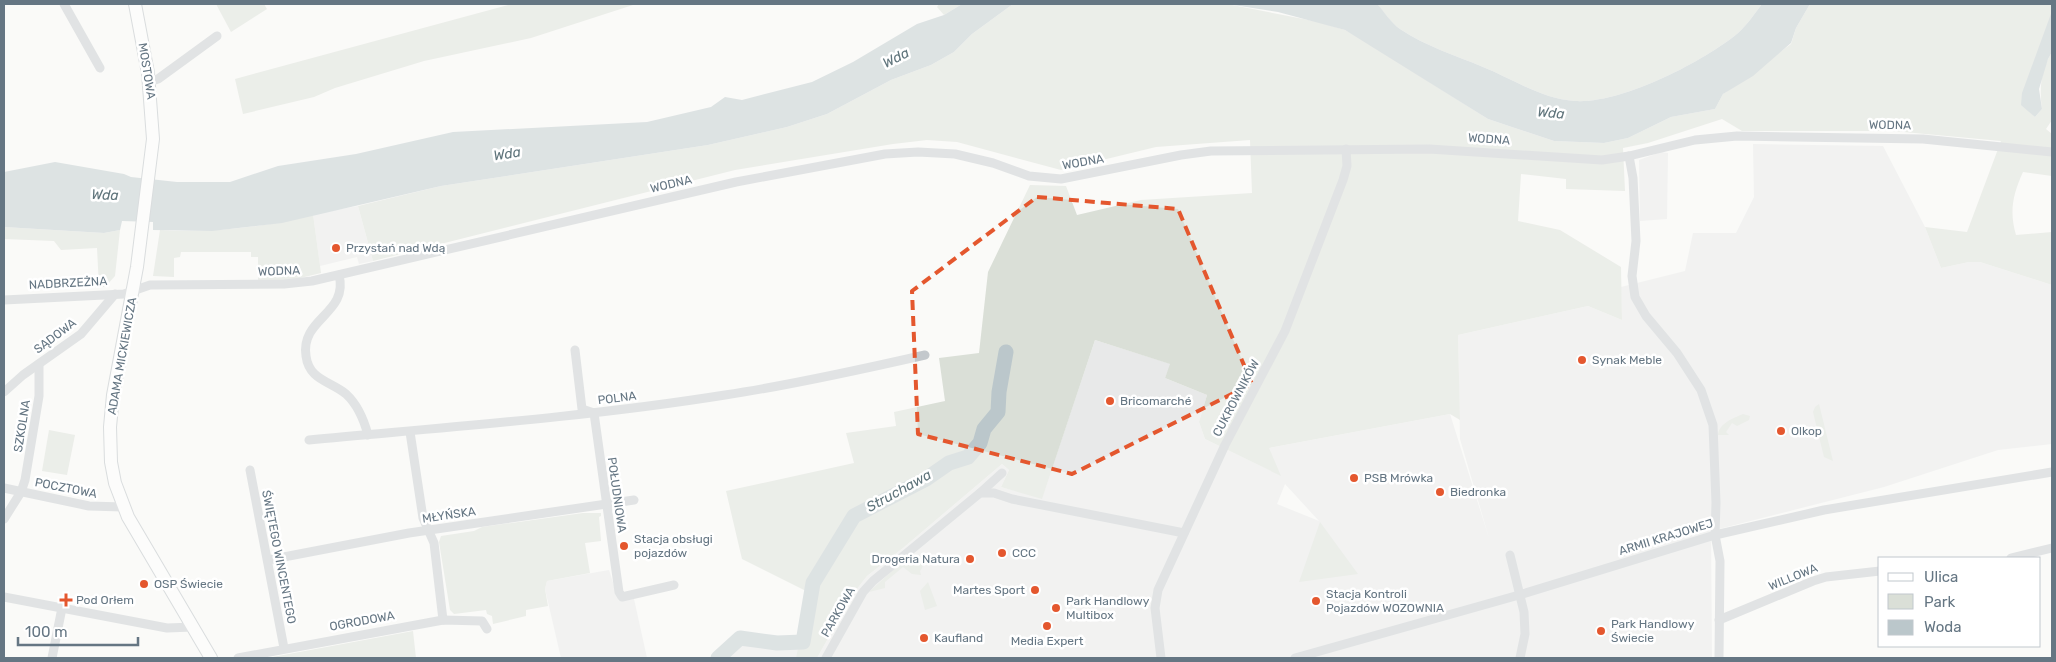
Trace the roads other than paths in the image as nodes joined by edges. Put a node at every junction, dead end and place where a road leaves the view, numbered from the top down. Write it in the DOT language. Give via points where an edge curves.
graph roads {
  1 [pos="64,4"];
  2 [pos="135,4"];
  3 [pos="217,36"];
  4 [pos="100,68"];
  5 [pos="150,82"];
  6 [pos="1346,150"];
  7 [pos="2052,152"];
  8 [pos="1629,156"];
  9 [pos="140,240"];
  10 [pos="339,275"];
  11 [pos="133,292"];
  12 [pos="115,294"];
  13 [pos="4,300"];
  14 [pos="574,350"];
  15 [pos="925,355"];
  16 [pos="39,364"];
  17 [pos="4,392"];
  18 [pos="594,413"];
  19 [pos="410,432"];
  20 [pos="368,435"];
  21 [pos="309,440"];
  22 [pos="250,470"];
  23 [pos="2052,472"];
  24 [pos="1002,473"];
  25 [pos="4,488"];
  26 [pos="21,492"];
  27 [pos="980,493"];
  28 [pos="634,500"];
  29 [pos="606,505"];
  30 [pos="123,507"];
  31 [pos="4,519"];
  32 [pos="430,530"];
  33 [pos="1184,533"];
  34 [pos="1715,536"];
  35 [pos="2052,548"];
  36 [pos="1510,555"];
  37 [pos="2015,557"];
  38 [pos="268,560"];
  39 [pos="1878,571"];
  40 [pos="674,585"];
  41 [pos="1519,595"];
  42 [pos="4,597"];
  43 [pos="62,608"];
  44 [pos="443,620"];
  45 [pos="1720,620"];
  46 [pos="193,627"];
  47 [pos="487,629"];
  48 [pos="284,648"];
  49 [pos="52,658"];
  50 [pos="211,658"];
  51 [pos="238,658"];
  52 [pos="826,658"];
  53 [pos="1161,658"];
  54 [pos="1295,658"];
  55 [pos="1520,658"];
  56 [pos="1719,658"];
  1 -- 4 [label="street"];
  2 -- 5 [label="street, MOSTOWA"];
  3 -- 5 [label="street"];
  5 -- 9 [label="street, MOSTOWA" via="153,139"];
  6 -- 8 [label="street, WODNA" via="1460,150 1602,160"];
  6 -- 10 [label="street, WODNA" via="1197,152 1062,179 1029,176 955,154 897,153 736,182"];
  6 -- 33 [label="street, CUKROWNIKÓW" via="1347,166 1343,180 1290,320"];
  7 -- 8 [label="street, WODNA" via="1931,139 1746,136 1695,140"];
  8 -- 34 [label="street" via="1636,241 1633,290 1646,316 1677,353 1701,390 1710,411 1714,443"];
  9 -- 11 [label="street, ADAMA MICKIEWICZA"];
  10 -- 11 [label="street, WODNA" via="284,284 150,285"];
  10 -- 20 [label="street" via="339,299 310,331 306,359 318,379 345,394 356,406"];
  11 -- 12 [label="street, NADBRZEŻNA"];
  11 -- 30 [label="street, ADAMA MICKIEWICZA" via="110,427 111,462"];
  12 -- 13 [label="street, NADBRZEŻNA"];
  12 -- 16 [label="street, SĄDOWA" via="81,334"];
  14 -- 18 [label="street" via="582,409"];
  15 -- 18 [label="street, POLNA" via="741,393"];
  16 -- 17 [label="street, SĄDOWA"];
  16 -- 26 [label="street, SZKOLNA" via="36,417"];
  18 -- 19 [label="street, POLNA"];
  18 -- 29 [label="street, POŁUDNIOWA"];
  19 -- 20 [label="street, POLNA"];
  19 -- 32 [label="street" via="423,518"];
  20 -- 21 [label="street, POLNA"];
  22 -- 38 [label="street, ŚWIĘTEGO WINCENTEGO"];
  23 -- 34 [label="street, ARMII KRAJOWEJ" via="1824,510"];
  24 -- 27 [label="street, PARKOWA"];
  25 -- 26 [label="street, POCZTOWA"];
  26 -- 30 [label="street, POCZTOWA" via="89,506"];
  26 -- 31 [label="street"];
  27 -- 33 [label="street"];
  27 -- 52 [label="street, PARKOWA" via="873,581 863,592"];
  28 -- 29 [label="street, MŁYŃSKA"];
  29 -- 32 [label="street, MŁYŃSKA"];
  29 -- 40 [label="street, POŁUDNIOWA" via="622,597"];
  30 -- 46 [label="street, ADAMA MICKIEWICZA"];
  32 -- 38 [label="street, MŁYŃSKA"];
  32 -- 44 [label="street"];
  33 -- 53 [label="street, CUKROWNIKÓW" via="1156,598"];
  34 -- 41 [label="street, ARMII KRAJOWEJ"];
  34 -- 45 [label="street" via="1720,561"];
  35 -- 37 [label="street"];
  36 -- 41 [label="street"];
  38 -- 48 [label="street, ŚWIĘTEGO WINCENTEGO"];
  39 -- 45 [label="street, WILLOWA" via="1813,581"];
  41 -- 54 [label="street, ARMII KRAJOWEJ"];
  41 -- 55 [label="street" via="1525,623"];
  42 -- 43 [label="street"];
  43 -- 46 [label="street" via="167,628"];
  43 -- 49 [label="street"];
  44 -- 47 [label="street, OGRODOWA" via="482,621"];
  44 -- 48 [label="street, OGRODOWA"];
  45 -- 56 [label="street"];
  46 -- 50 [label="street, ADAMA MICKIEWICZA"];
  48 -- 51 [label="street, OGRODOWA"];
}
